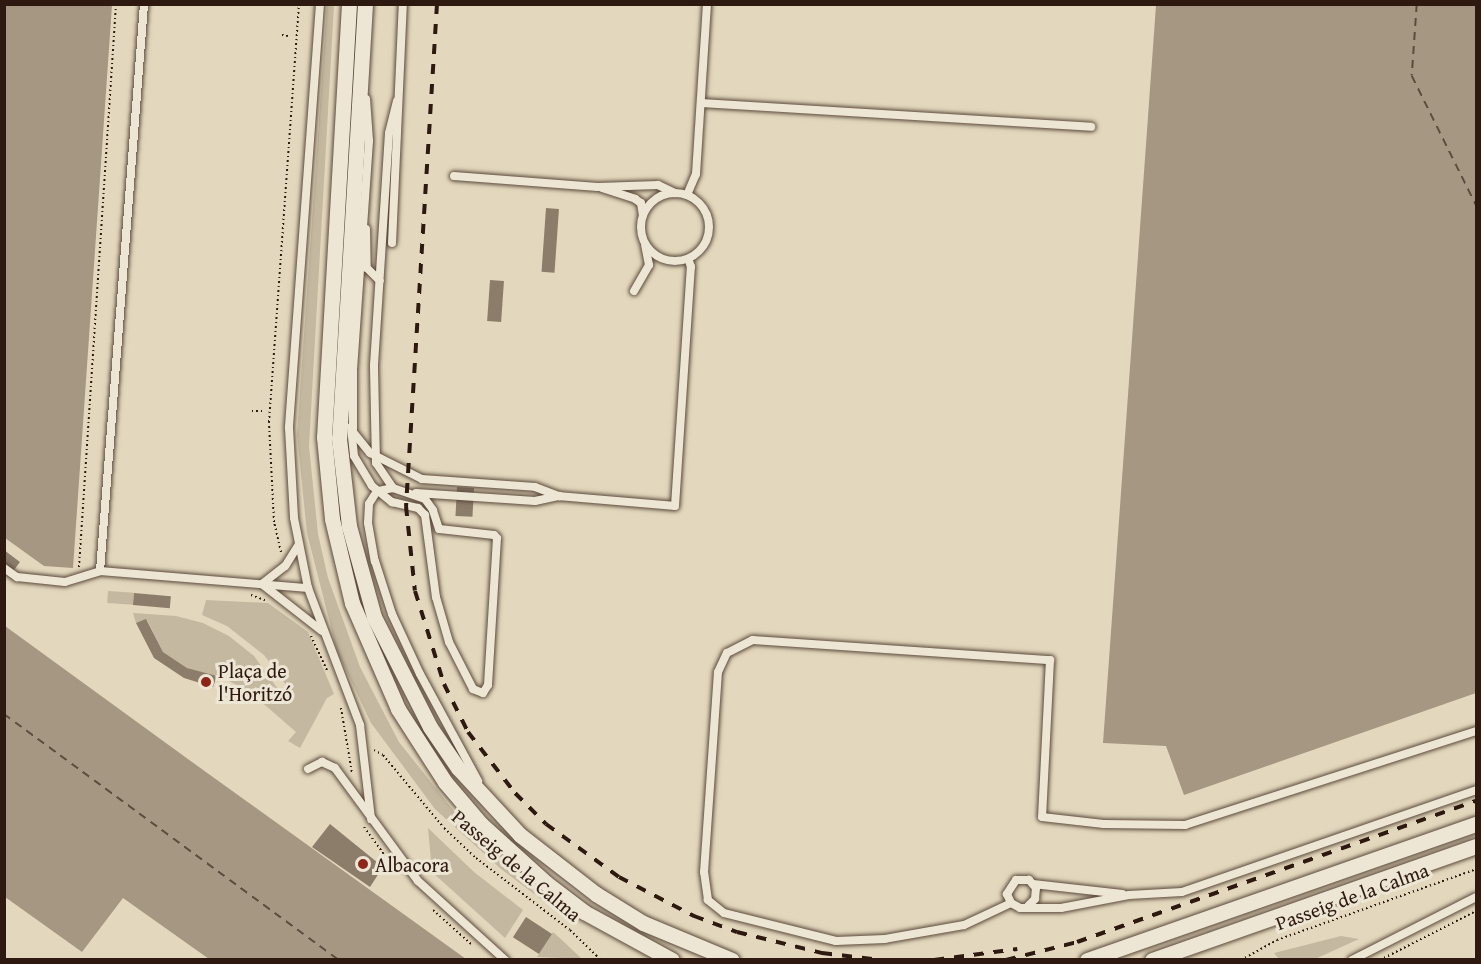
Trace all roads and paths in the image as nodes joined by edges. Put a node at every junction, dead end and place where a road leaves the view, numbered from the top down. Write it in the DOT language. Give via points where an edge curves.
graph roads {
  1 [pos="116,4"];
  2 [pos="144,4"];
  3 [pos="320,4"];
  4 [pos="350,4"];
  5 [pos="365,4"];
  6 [pos="403,4"];
  7 [pos="707,4"];
  8 [pos="282,35"];
  9 [pos="288,36"];
  10 [pos="362,55"];
  11 [pos="397,101"];
  12 [pos="701,103"];
  13 [pos="1091,127"];
  14 [pos="454,176"];
  15 [pos="598,187"];
  16 [pos="675,193"];
  17 [pos="687,195"];
  18 [pos="363,210"];
  19 [pos="642,215"];
  20 [pos="644,241"];
  21 [pos="392,243"];
  22 [pos="688,258"];
  23 [pos="380,280"];
  24 [pos="634,291"];
  25 [pos="252,411"];
  26 [pos="262,411"];
  27 [pos="351,427"];
  28 [pos="375,457"];
  29 [pos="435,480"];
  30 [pos="393,488"];
  31 [pos="377,491"];
  32 [pos="414,493"];
  33 [pos="435,494"];
  34 [pos="559,496"];
  35 [pos="299,544"];
  36 [pos="78,566"];
  37 [pos="4,568"];
  38 [pos="100,572"];
  39 [pos="262,584"];
  40 [pos="308,588"];
  41 [pos="250,594"];
  42 [pos="273,603"];
  43 [pos="323,632"];
  44 [pos="1476,731"];
  45 [pos="364,745"];
  46 [pos="308,769"];
  47 [pos="1476,790"];
  48 [pos="494,808"];
  49 [pos="371,819"];
  50 [pos="1476,824"];
  51 [pos="1476,846"];
  52 [pos="1476,869"];
  53 [pos="1033,884"];
  54 [pos="1129,895"];
  55 [pos="1476,897"];
  56 [pos="1011,903"];
  57 [pos="1028,906"];
  58 [pos="1476,911"];
  59 [pos="505,960"];
  60 [pos="601,960"];
  61 [pos="672,960"];
  62 [pos="732,960"];
  63 [pos="1087,960"];
  64 [pos="1152,960"];
  65 [pos="1241,960"];
  66 [pos="1352,960"];
  67 [pos="1380,960"];
  1 -- 36 [label="path"];
  2 -- 38 [label="lane"];
  3 -- 35 [label="lane" via="289,428"];
  4 -- 61 [label="street" via="324,437 332,519 352,603 398,709 445,782 482,824 546,883 585,912"];
  5 -- 10 [label="street"];
  6 -- 11 [label="lane"];
  7 -- 12 [label="lane"];
  8 -- 9 [label="path"];
  10 -- 18 [label="lane" via="369,141"];
  10 -- 48 [label="street" via="339,408 349,526 374,617 400,674 458,768"];
  11 -- 21 [label="lane" via="399,133"];
  11 -- 23 [label="lane" via="389,133"];
  12 -- 13 [label="lane"];
  12 -- 17 [label="lane" via="696,174"];
  14 -- 15 [label="lane"];
  15 -- 16 [label="lane" via="658,186"];
  15 -- 19 [label="lane" via="635,199 641,203"];
  16 -- 17 [label="lane"];
  16 -- 19 [label="lane" via="655,199"];
  17 -- 22 [label="lane" via="704,209 708,230 700,249"];
  18 -- 23 [label="lane" via="366,268"];
  18 -- 27 [label="lane"];
  19 -- 20 [label="lane"];
  20 -- 22 [label="lane" via="658,256"];
  20 -- 24 [label="lane" via="649,265"];
  22 -- 34 [label="lane" via="691,267 675,506"];
  23 -- 28 [label="lane" via="374,364"];
  25 -- 26 [label="path"];
  27 -- 28 [label="lane"];
  27 -- 31 [label="lane" via="354,456"];
  28 -- 29 [label="lane" via="398,470"];
  28 -- 30 [label="lane" via="381,474"];
  29 -- 33 [label="lane" via="440,487"];
  29 -- 34 [label="lane" via="535,487"];
  30 -- 31 [label="lane"];
  30 -- 32 [label="lane"];
  31 -- 32 [label="lane" via="425,515 436,597 449,642 473,689 483,693 488,685 497,538 439,529 430,504"];
  31 -- 48 [label="lane" via="369,504 368,523 393,614 442,720"];
  32 -- 33 [label="lane"];
  33 -- 34 [label="lane" via="535,501"];
  35 -- 39 [label="lane" via="285,566"];
  35 -- 40 [label="lane"];
  37 -- 38 [label="lane" via="17,577 65,582"];
  38 -- 39 [label="lane"];
  39 -- 40 [label="lane"];
  39 -- 43 [label="lane"];
  40 -- 43 [label="lane"];
  41 -- 42 [label="path"];
  43 -- 45 [label="lane" via="349,693"];
  44 -- 56 [label="lane" via="1185,825 1104,824 1042,817 1050,660 753,640 728,653 718,672 704,872 708,900 724,913 836,941 885,939 964,925"];
  45 -- 49 [label="lane" via="366,798"];
  45 -- 60 [label="path, Passeig de la Calma" via="383,755 444,828 476,858 570,930"];
  46 -- 49 [label="lane" via="316,763 330,764"];
  47 -- 54 [label="lane" via="1182,892"];
  48 -- 62 [label="street" via="559,868 596,894 644,923"];
  49 -- 59 [label="lane" via="418,881"];
  50 -- 63 [label="street"];
  51 -- 64 [label="street"];
  52 -- 65 [label="path, Passeig de la Calma" via="1276,940"];
  53 -- 54 [label="lane"];
  53 -- 56 [label="lane" via="1024,879 1012,883 1007,894"];
  53 -- 57 [label="lane" via="1037,894"];
  54 -- 57 [label="lane" via="1061,908"];
  55 -- 66 [label="lane"];
  56 -- 57 [label="lane"];
  58 -- 67 [label="path"];
}
